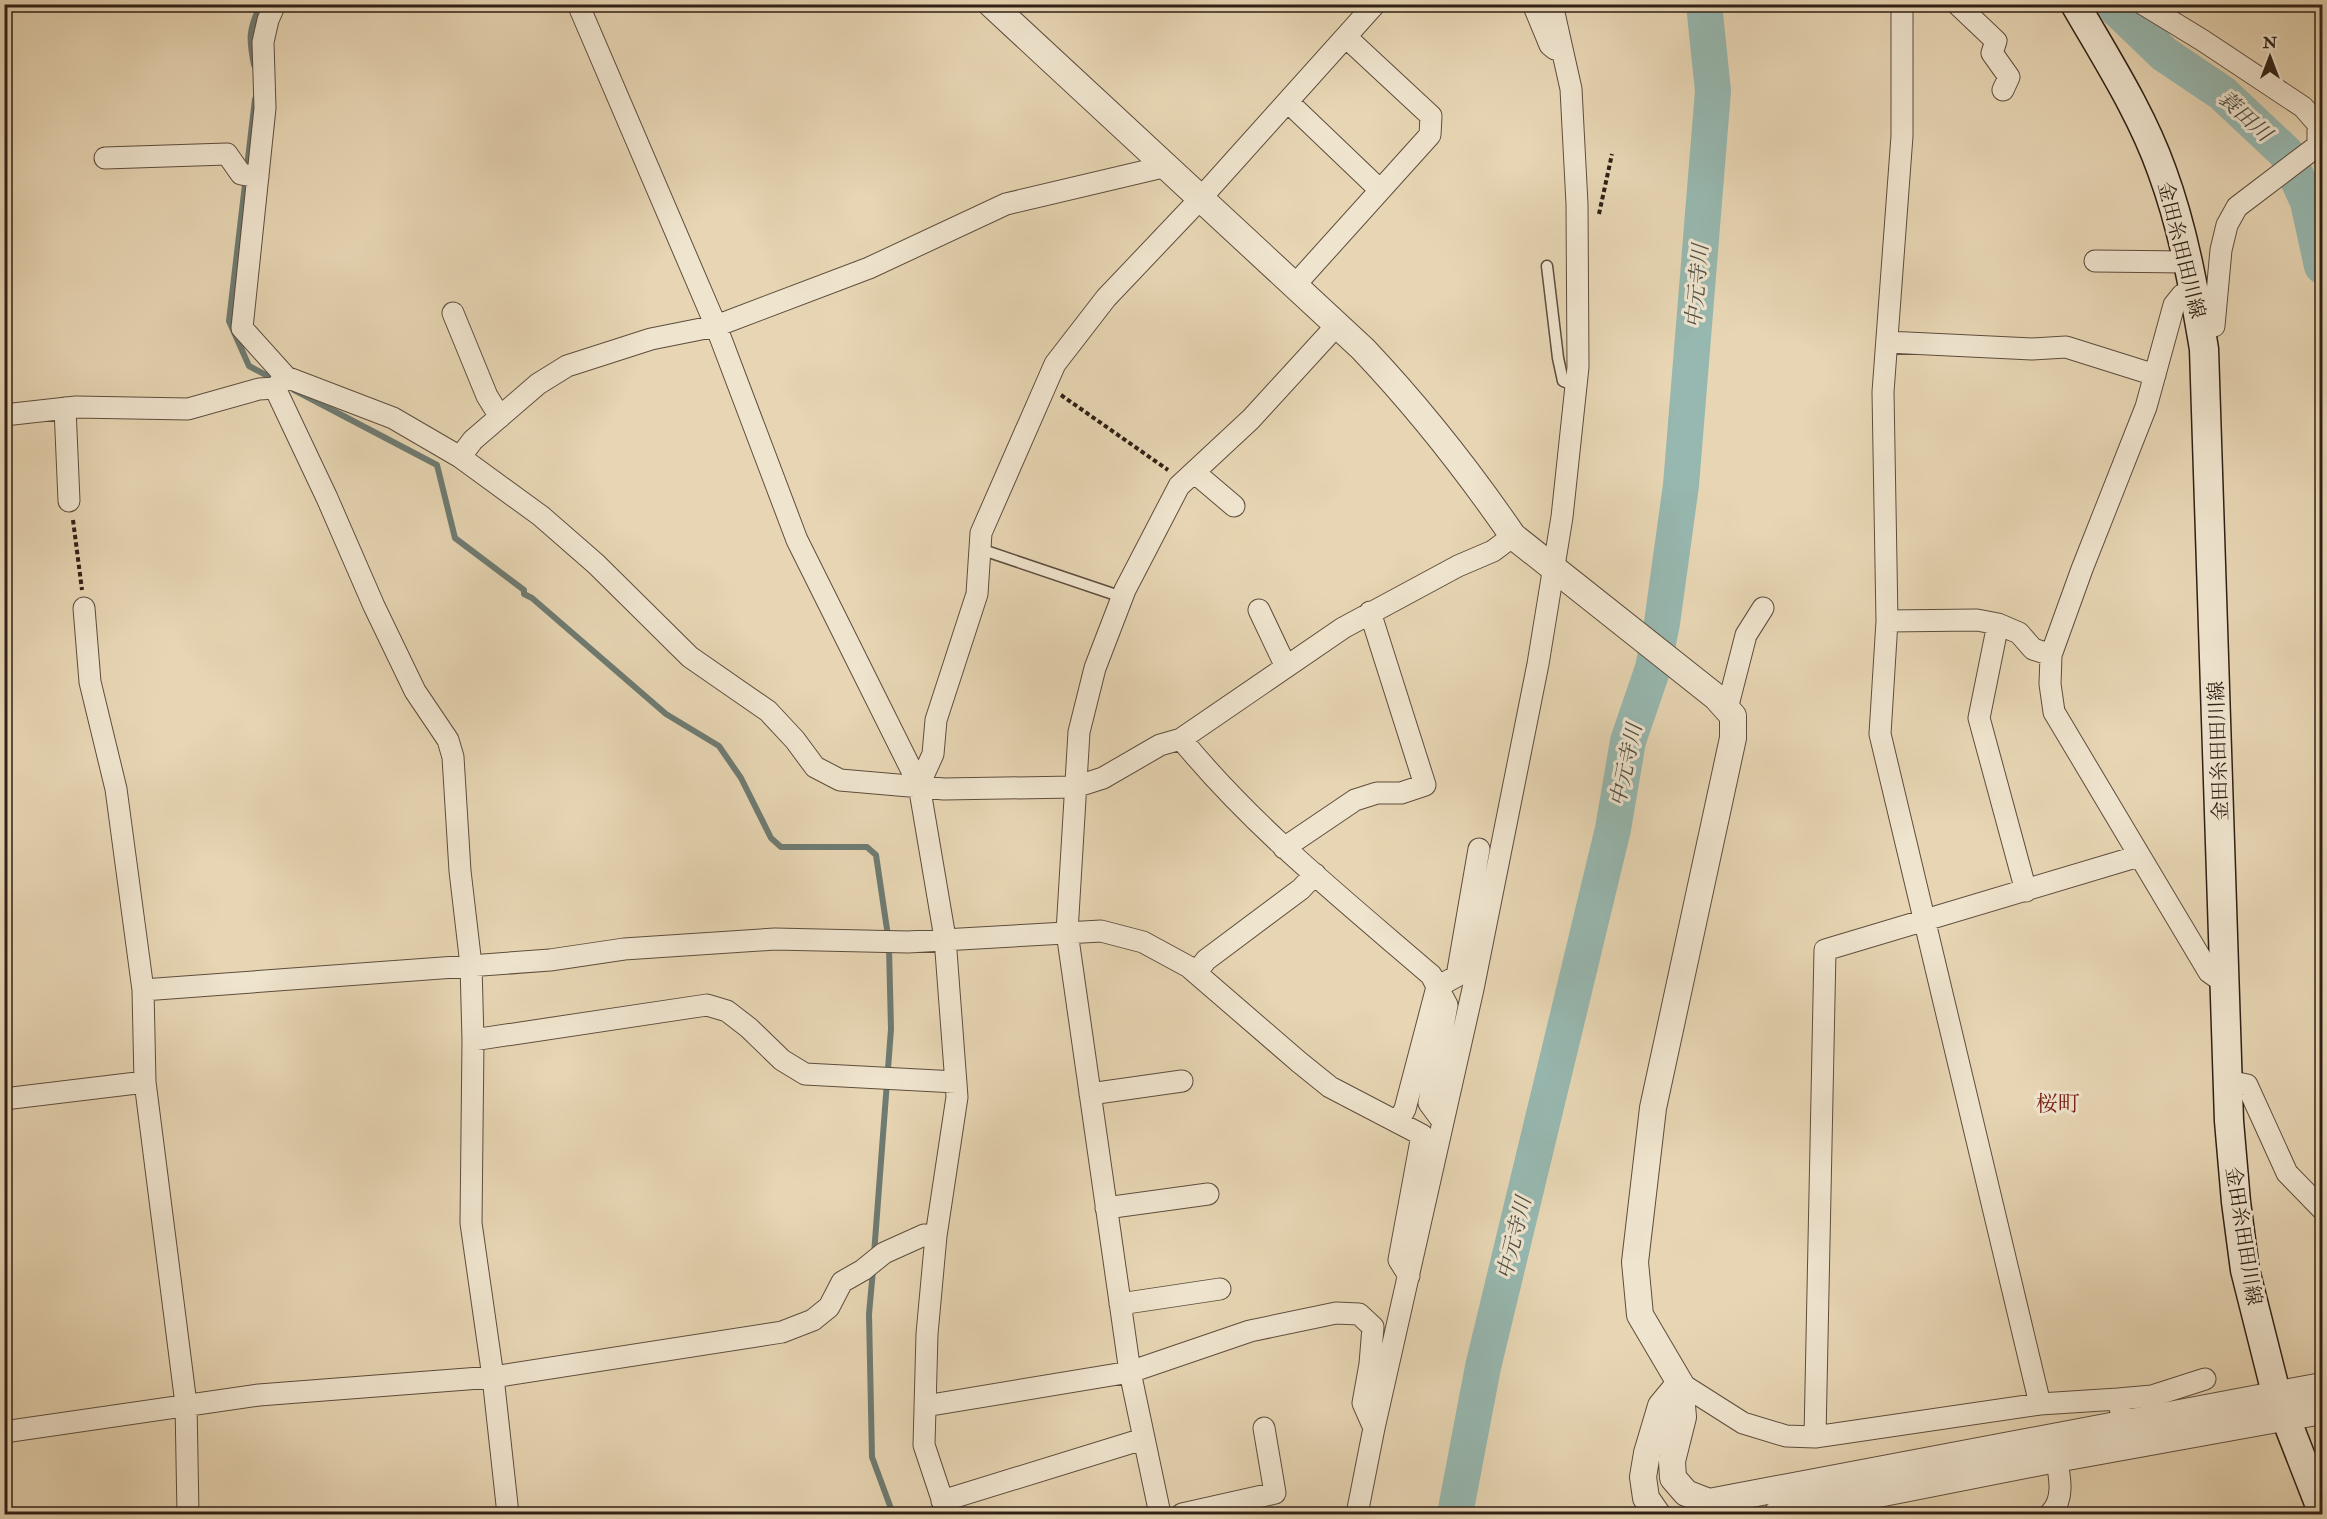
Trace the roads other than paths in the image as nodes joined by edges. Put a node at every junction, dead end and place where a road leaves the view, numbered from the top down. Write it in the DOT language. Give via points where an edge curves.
graph roads {
  1 [pos="275,4"];
  2 [pos="578,4"];
  3 [pos="991,4"];
  4 [pos="1376,4"];
  5 [pos="1533,4"];
  6 [pos="1552,4"];
  7 [pos="1902,4"];
  8 [pos="1957,4"];
  9 [pos="2075,4"];
  10 [pos="2143,4"];
  11 [pos="1346,37"];
  12 [pos="1564,57"];
  13 [pos="2003,90"];
  14 [pos="1288,102"];
  15 [pos="2320,146"];
  16 [pos="105,158"];
  17 [pos="1167,166"];
  18 [pos="258,177"];
  19 [pos="1380,190"];
  20 [pos="1200,199"];
  21 [pos="2095,261"];
  22 [pos="2188,262"];
  23 [pos="1547,266"];
  24 [pos="1294,286"];
  25 [pos="2195,291"];
  26 [pos="453,313"];
  27 [pos="1337,325"];
  28 [pos="716,326"];
  29 [pos="2201,330"];
  30 [pos="1887,342"];
  31 [pos="2155,375"];
  32 [pos="280,382"];
  33 [pos="1576,386"];
  34 [pos="65,408"];
  35 [pos="4,415"];
  36 [pos="500,417"];
  37 [pos="460,457"];
  38 [pos="1189,476"];
  39 [pos="69,501"];
  40 [pos="1233,506"];
  41 [pos="1513,536"];
  42 [pos="980,549"];
  43 [pos="1559,572"];
  44 [pos="1122,597"];
  45 [pos="84,608"];
  46 [pos="1763,608"];
  47 [pos="1259,610"];
  48 [pos="1370,612"];
  49 [pos="1887,621"];
  50 [pos="1998,624"];
  51 [pos="2051,655"];
  52 [pos="1286,667"];
  53 [pos="1721,703"];
  54 [pos="1181,739"];
  55 [pos="919,785"];
  56 [pos="1075,787"];
  57 [pos="1284,848"];
  58 [pos="1479,849"];
  59 [pos="2139,856"];
  60 [pos="1315,874"];
  61 [pos="2026,891"];
  62 [pos="1924,922"];
  63 [pos="1067,932"];
  64 [pos="945,938"];
  65 [pos="471,965"];
  66 [pos="1196,973"];
  67 [pos="2226,984"];
  68 [pos="1437,987"];
  69 [pos="143,990"];
  70 [pos="473,1041"];
  71 [pos="146,1082"];
  72 [pos="956,1082"];
  73 [pos="1182,1082"];
  74 [pos="2228,1082"];
  75 [pos="1090,1094"];
  76 [pos="4,1099"];
  77 [pos="1398,1122"];
  78 [pos="1443,1122"];
  79 [pos="1208,1194"];
  80 [pos="1106,1208"];
  81 [pos="2322,1209"];
  82 [pos="936,1236"];
  83 [pos="1409,1276"];
  84 [pos="1220,1289"];
  85 [pos="1120,1304"];
  86 [pos="1130,1372"];
  87 [pos="493,1377"];
  88 [pos="2205,1379"];
  89 [pos="1680,1383"];
  90 [pos="2322,1386"];
  91 [pos="2118,1399"];
  92 [pos="186,1404"];
  93 [pos="2040,1404"];
  94 [pos="925,1406"];
  95 [pos="2281,1406"];
  96 [pos="2322,1411"];
  97 [pos="2124,1424"];
  98 [pos="1264,1428"];
  99 [pos="1374,1428"];
  100 [pos="4,1432"];
  101 [pos="1815,1437"];
  102 [pos="1143,1439"];
  103 [pos="2054,1449"];
  104 [pos="1767,1503"];
  105 [pos="944,1508"];
  106 [pos="2322,1511"];
  107 [pos="1158,1514"];
  108 [pos="188,1515"];
  109 [pos="508,1515"];
  110 [pos="1182,1515"];
  111 [pos="1357,1515"];
  112 [pos="1657,1515"];
  113 [pos="1777,1515"];
  114 [pos="2050,1515"];
  1 -- 18 [label="street" via="263,42 265,108"];
  2 -- 28 [label="street"];
  3 -- 17 [label="street"];
  4 -- 11 [label="street"];
  5 -- 12 [label="street" via="1550,45"];
  6 -- 12 [label="street"];
  7 -- 30 [label="street" via="1902,136"];
  8 -- 13 [label="street" via="1996,41 1992,54 2009,77"];
  9 -- 22 [label="main road, 金田糸田田川線" via="2130,98 2162,171"];
  10 -- 15 [label="street" via="2303,107 2318,124"];
  11 -- 14 [label="street"];
  11 -- 19 [label="street" via="1431,116 1430,135"];
  12 -- 33 [label="street" via="1571,89 1576,169"];
  14 -- 19 [label="street"];
  14 -- 20 [label="street"];
  15 -- 29 [label="street" via="2237,207 2227,225 2221,250 2214,326"];
  16 -- 18 [label="street" via="227,154 241,174"];
  17 -- 20 [label="street"];
  17 -- 28 [label="street" via="1006,204 869,268"];
  18 -- 32 [label="street" via="242,328"];
  19 -- 24 [label="street"];
  20 -- 24 [label="street"];
  20 -- 42 [label="street" via="1106,298 1054,364 981,533"];
  21 -- 22 [label="street"];
  22 -- 25 [label="main road, 金田糸田田川線"];
  23 -- 33 [label="lane" via="1563,381"];
  24 -- 27 [label="street"];
  25 -- 29 [label="main road, 金田糸田田川線"];
  25 -- 31 [label="street" via="2182,295 2174,305"];
  26 -- 36 [label="street" via="487,396"];
  27 -- 38 [label="street" via="1251,418"];
  27 -- 41 [label="street" via="1394,382"];
  28 -- 36 [label="street" via="651,339 567,366 538,384"];
  28 -- 55 [label="street" via="797,540"];
  29 -- 67 [label="main road, 金田糸田田川線"];
  30 -- 31 [label="street" via="2066,347"];
  30 -- 49 [label="street" via="1883,392"];
  31 -- 51 [label="street"];
  32 -- 34 [label="street" via="188,409"];
  32 -- 37 [label="street" via="393,418"];
  32 -- 65 [label="street" via="374,606 415,691 448,740 453,757"];
  33 -- 43 [label="street"];
  34 -- 35 [label="street"];
  34 -- 39 [label="street"];
  36 -- 37 [label="street"];
  37 -- 55 [label="street" via="541,516 690,657 768,711 815,767 840,780"];
  38 -- 40 [label="street"];
  38 -- 44 [label="street" via="1179,486"];
  41 -- 43 [label="street"];
  41 -- 48 [label="street" via="1493,551"];
  42 -- 44 [label="lane"];
  42 -- 55 [label="street" via="977,594 936,720 933,754"];
  43 -- 53 [label="street"];
  43 -- 78 [label="street"];
  44 -- 56 [label="street" via="1095,668 1079,732"];
  45 -- 69 [label="street" via="90,682 116,789"];
  46 -- 53 [label="street" via="1746,634"];
  47 -- 52 [label="street"];
  48 -- 52 [label="street"];
  48 -- 57 [label="street" via="1425,785 1355,800"];
  49 -- 50 [label="street" via="1977,620"];
  49 -- 62 [label="street" via="1880,734"];
  50 -- 51 [label="street" via="2019,633 2034,649"];
  50 -- 61 [label="street" via="1979,718"];
  51 -- 59 [label="street" via="2054,712"];
  52 -- 54 [label="street"];
  53 -- 89 [label="street" via="1733,716 1733,738 1653,1108 1635,1262 1640,1315"];
  54 -- 56 [label="street" via="1160,745 1103,778"];
  54 -- 57 [label="street"];
  55 -- 56 [label="street" via="944,789"];
  55 -- 64 [label="street"];
  56 -- 63 [label="street"];
  57 -- 60 [label="street"];
  58 -- 68 [label="street" via="1457,976"];
  59 -- 61 [label="street"];
  59 -- 67 [label="street" via="2209,972"];
  60 -- 66 [label="street" via="1301,889 1206,960"];
  60 -- 68 [label="street" via="1431,975"];
  61 -- 62 [label="street"];
  62 -- 93 [label="street"];
  62 -- 101 [label="street" via="1825,950"];
  63 -- 64 [label="street"];
  63 -- 66 [label="street" via="1101,931 1143,942"];
  63 -- 75 [label="street"];
  64 -- 65 [label="street" via="908,942 774,939"];
  64 -- 72 [label="street"];
  65 -- 69 [label="street"];
  65 -- 70 [label="street"];
  66 -- 77 [label="street" via="1330,1087"];
  67 -- 74 [label="main road, 金田糸田田川線"];
  68 -- 77 [label="street" via="1405,1109"];
  68 -- 78 [label="street" via="1447,1005 1430,1103"];
  69 -- 71 [label="street"];
  70 -- 72 [label="street" via="707,1005 728,1011 782,1060 805,1074"];
  70 -- 87 [label="street" via="471,1223"];
  71 -- 76 [label="street"];
  71 -- 92 [label="street"];
  72 -- 82 [label="street"];
  73 -- 75 [label="street"];
  74 -- 81 [label="street" via="2247,1085 2287,1173"];
  74 -- 95 [label="main road, 金田糸田田川線" via="2245,1270"];
  75 -- 80 [label="street"];
  77 -- 83 [label="street" via="1422,1135 1399,1260"];
  78 -- 83 [label="street"];
  79 -- 80 [label="street"];
  80 -- 85 [label="street"];
  82 -- 87 [label="street" via="924,1234 884,1253 842,1282 829,1307 813,1320 782,1332"];
  82 -- 94 [label="street"];
  83 -- 99 [label="street"];
  84 -- 85 [label="street"];
  85 -- 86 [label="street"];
  86 -- 94 [label="street"];
  86 -- 99 [label="street" via="1251,1331 1336,1313 1359,1314 1373,1327 1363,1403"];
  86 -- 102 [label="street"];
  87 -- 92 [label="street"];
  87 -- 109 [label="street"];
  88 -- 91 [label="street" via="2152,1396"];
  89 -- 101 [label="street" via="1743,1423 1786,1436"];
  89 -- 104 [label="street" via="1683,1417 1672,1461 1673,1478 1686,1493 1709,1502"];
  89 -- 112 [label="street" via="1660,1406 1647,1453 1643,1477 1646,1498"];
  90 -- 95 [label="street"];
  91 -- 93 [label="street"];
  91 -- 97 [label="street"];
  92 -- 100 [label="street"];
  92 -- 108 [label="street"];
  93 -- 101 [label="street"];
  94 -- 105 [label="street" via="924,1445"];
  95 -- 96 [label="street"];
  95 -- 97 [label="street"];
  95 -- 103 [label="street"];
  95 -- 106 [label="main road, 金田糸田田川線"];
  97 -- 103 [label="street"];
  98 -- 110 [label="street" via="1275,1493"];
  99 -- 111 [label="street"];
  102 -- 105 [label="street"];
  102 -- 107 [label="street"];
  103 -- 104 [label="street"];
  103 -- 113 [label="street"];
  103 -- 114 [label="street" via="2061,1494"];
}
